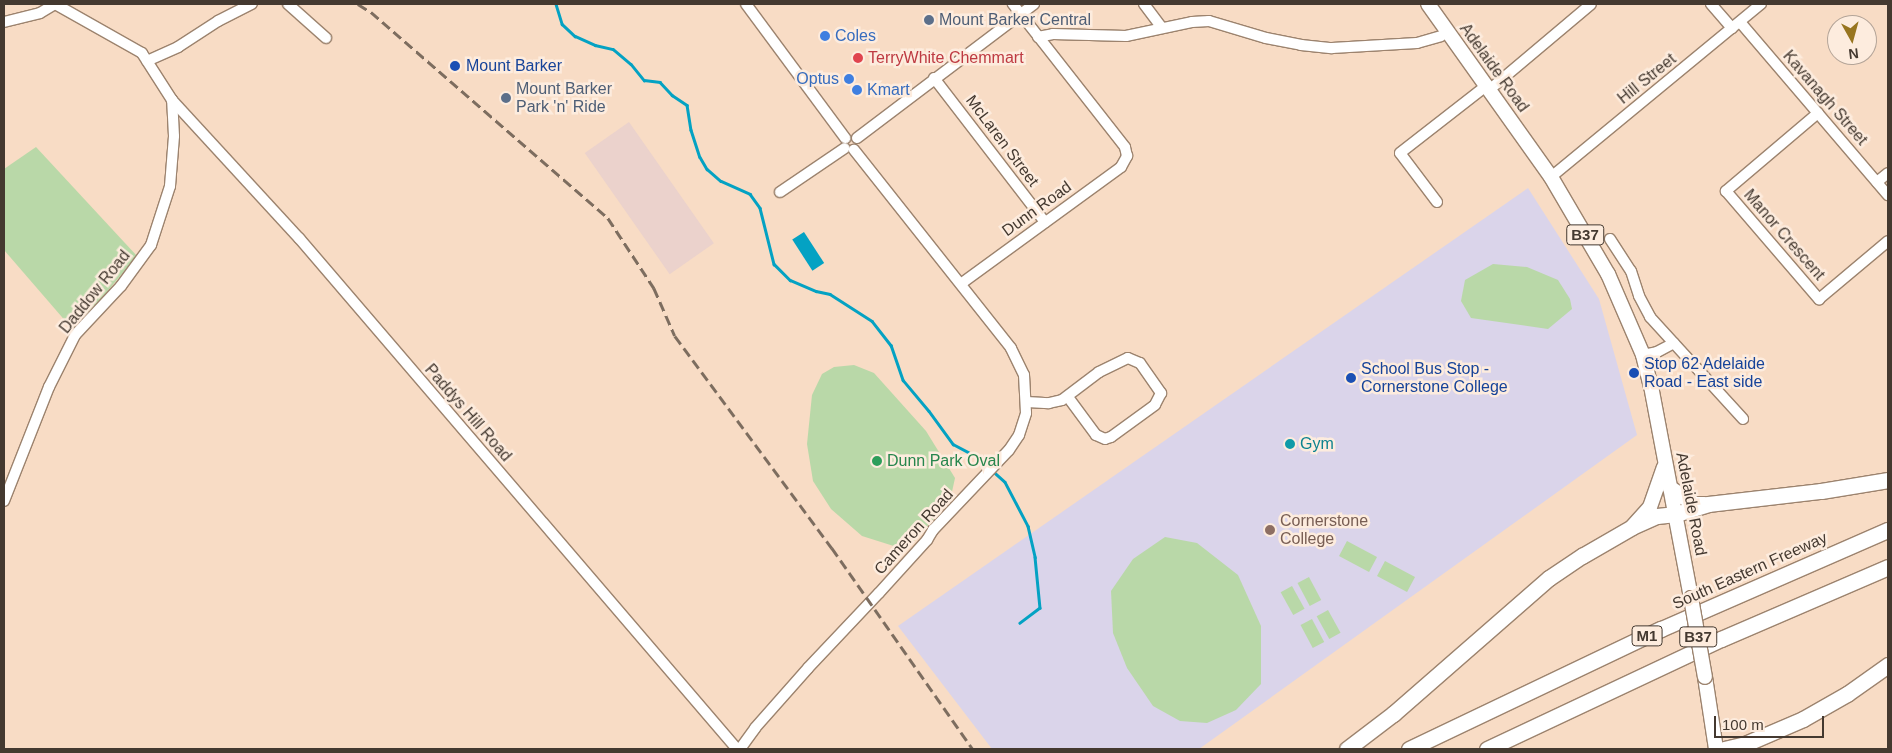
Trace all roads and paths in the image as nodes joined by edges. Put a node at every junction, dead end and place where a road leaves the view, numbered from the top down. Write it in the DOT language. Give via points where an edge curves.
graph roads {
  1 [pos="55,4"];
  2 [pos="252,4"];
  3 [pos="288,4"];
  4 [pos="746,4"];
  5 [pos="1013,4"];
  6 [pos="1034,4"];
  7 [pos="1144,4"];
  8 [pos="1419,4"];
  9 [pos="1428,4"];
  10 [pos="1591,4"];
  11 [pos="1711,4"];
  12 [pos="1761,4"];
  13 [pos="1020,13"];
  14 [pos="4,22"];
  15 [pos="1736,25"];
  16 [pos="1162,28"];
  17 [pos="320,33"];
  18 [pos="1441,36"];
  19 [pos="1038,37"];
  20 [pos="147,61"];
  21 [pos="934,78"];
  22 [pos="1485,89"];
  23 [pos="172,100"];
  24 [pos="1818,113"];
  25 [pos="848,145"];
  26 [pos="1888,173"];
  27 [pos="1551,177"];
  28 [pos="1877,182"];
  29 [pos="780,192"];
  30 [pos="1888,195"];
  31 [pos="1437,202"];
  32 [pos="1044,222"];
  33 [pos="1610,239"];
  34 [pos="1888,241"];
  35 [pos="962,283"];
  36 [pos="1674,342"];
  37 [pos="1643,355"];
  38 [pos="1068,397"];
  39 [pos="1027,402"];
  40 [pos="1743,419"];
  41 [pos="1665,464"];
  42 [pos="1888,480"];
  43 [pos="1670,488"];
  44 [pos="4,501"];
  45 [pos="1708,504"];
  46 [pos="1676,514"];
  47 [pos="1632,527"];
  48 [pos="1888,530"];
  49 [pos="1888,567"];
  50 [pos="1888,665"];
  51 [pos="1743,746"];
  52 [pos="739,749"];
  53 [pos="1347,749"];
  54 [pos="1409,749"];
  55 [pos="1487,749"];
  56 [pos="1716,749"];
  57 [pos="1724,749"];
  1 -- 14 [label="street" via="40,13"];
  1 -- 20 [label="street, Daddow Road" via="142,52"];
  2 -- 20 [label="street"];
  3 -- 17 [label="street"];
  4 -- 25 [label="street, Cameron Road"];
  5 -- 13 [label="street"];
  6 -- 13 [label="street"];
  7 -- 16 [label="street"];
  8 -- 18 [label="main road, Adelaide Road / B37"];
  9 -- 22 [label="main road, Adelaide Road / B37"];
  10 -- 22 [label="street"];
  11 -- 15 [label="street, Kavanagh Street"];
  12 -- 15 [label="street, Hill Street"];
  13 -- 19 [label="street"];
  13 -- 21 [label="street"];
  15 -- 24 [label="street, Kavanagh Street"];
  15 -- 27 [label="street, Hill Street"];
  16 -- 18 [label="street" via="1209,21 1266,38 1332,48 1427,42"];
  16 -- 19 [label="street" via="1126,36 1053,34"];
  18 -- 22 [label="main road, Adelaide Road / B37"];
  19 -- 32 [label="street, Dunn Road" via="1125,147 1127,156 1121,167"];
  20 -- 23 [label="street, Daddow Road"];
  21 -- 25 [label="street" via="857,138 858,146"];
  21 -- 32 [label="street, McLaren Street"];
  22 -- 27 [label="main road, Adelaide Road / B37"];
  22 -- 31 [label="street" via="1400,153"];
  23 -- 44 [label="street, Daddow Road" via="174,136 170,186 151,245 121,286 75,335 49,387"];
  23 -- 52 [label="street, Paddys Hill Road" via="298,238"];
  24 -- 28 [label="street, Kavanagh Street"];
  24 -- 34 [label="street, Manor Crescent" via="1726,190 1819,299"];
  25 -- 29 [label="street"];
  25 -- 35 [label="street, Cameron Road"];
  26 -- 28 [label="street"];
  27 -- 37 [label="main road, Adelaide Road / B37" via="1608,274"];
  28 -- 30 [label="street, Kavanagh Street"];
  32 -- 35 [label="street, Dunn Road"];
  33 -- 36 [label="street" via="1631,270 1650,317"];
  35 -- 39 [label="street, Cameron Road" via="1011,348 1026,386"];
  36 -- 37 [label="street" via="1657,352"];
  36 -- 40 [label="street"];
  37 -- 41 [label="main road, Adelaide Road / B37"];
  38 -- 38 [label="street" via="1096,435 1105,439 1155,405 1160,393 1140,363 1128,358 1099,372"];
  38 -- 39 [label="street" via="1049,403"];
  39 -- 52 [label="street, Cameron Road" via="1019,435 991,469 806,670"];
  41 -- 43 [label="main road, Adelaide Road / B37"];
  41 -- 47 [label="main road" via="1650,507"];
  42 -- 45 [label="highway"];
  43 -- 45 [label="highway" via="1695,504"];
  43 -- 46 [label="main road, Adelaide Road / B37"];
  45 -- 46 [label="highway"];
  46 -- 47 [label="highway" via="1657,516"];
  46 -- 56 [label="main road, Adelaide Road / B37, bridge"];
  47 -- 53 [label="highway" via="1549,578 1393,714"];
  48 -- 54 [label="highway, South Eastern Freeway / M1" via="1662,629"];
  49 -- 55 [label="highway, M1" via="1721,639"];
  50 -- 51 [label="highway" via="1820,710"];
  51 -- 57 [label="highway"];
}
